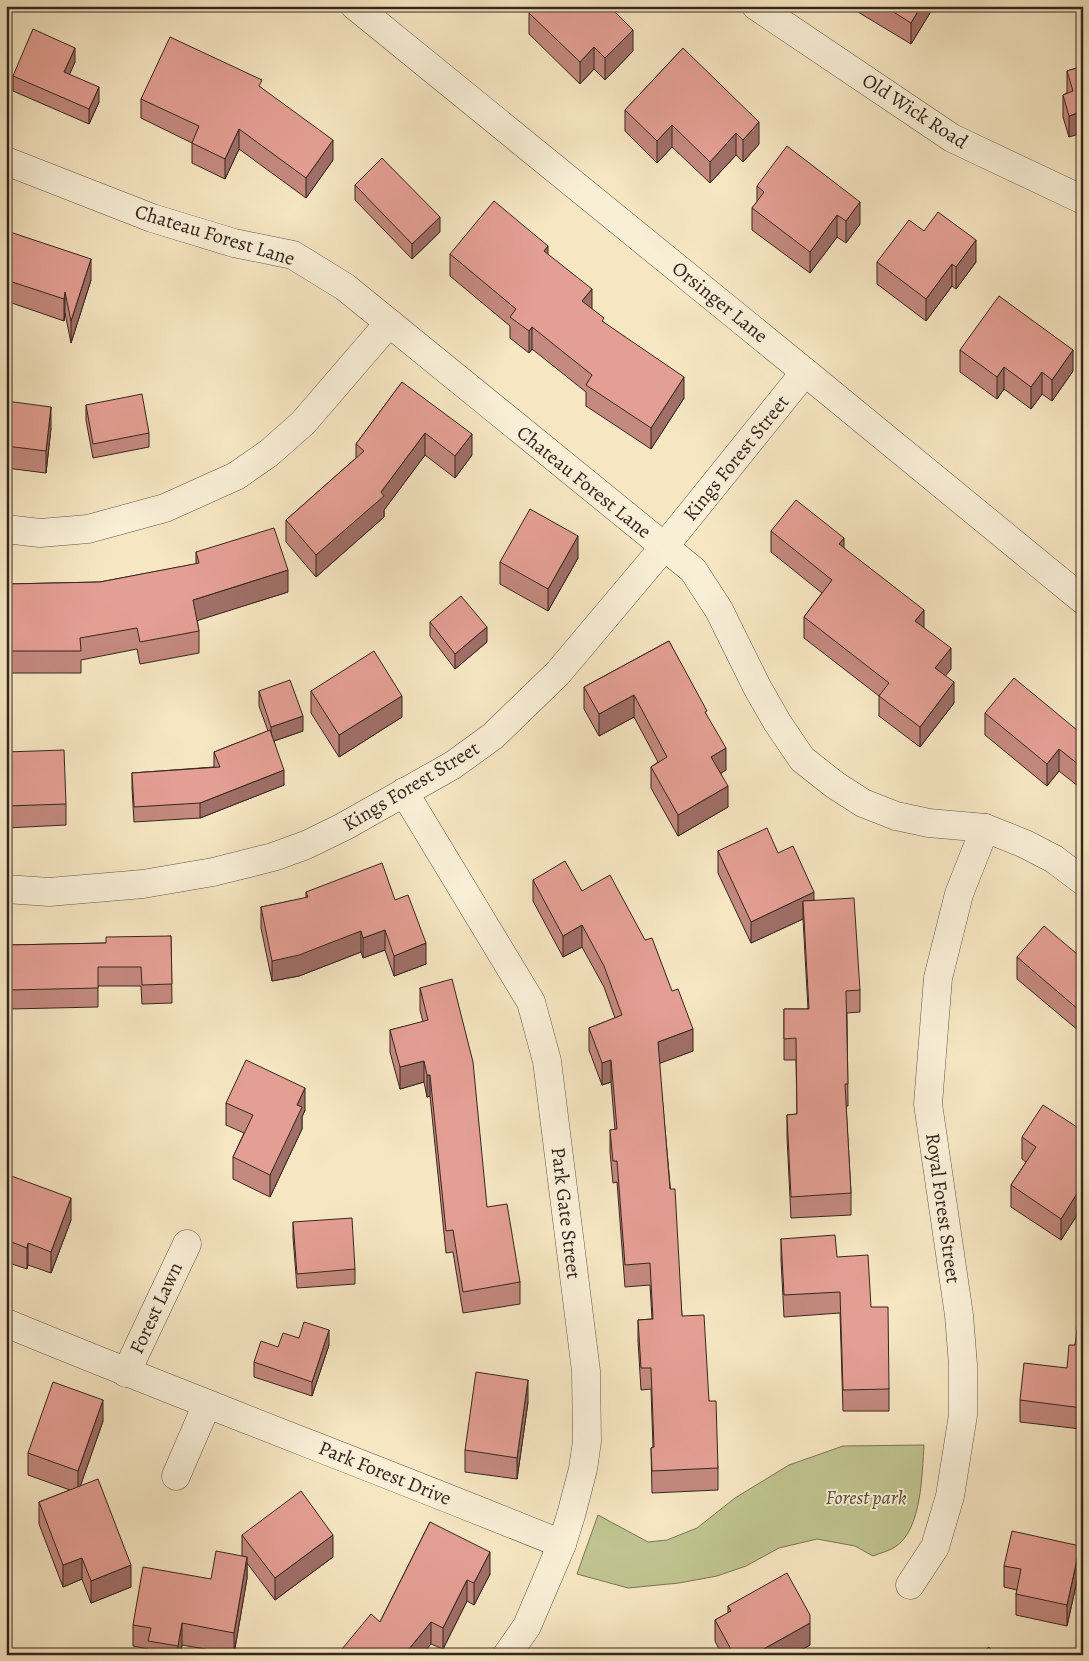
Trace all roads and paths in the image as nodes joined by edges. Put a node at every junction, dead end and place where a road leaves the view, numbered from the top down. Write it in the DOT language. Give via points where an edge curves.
graph roads {
  1 [pos="355,6"];
  2 [pos="756,6"];
  3 [pos="6,161"];
  4 [pos="1083,200"];
  5 [pos="389,323"];
  6 [pos="806,372"];
  7 [pos="6,529"];
  8 [pos="664,547"];
  9 [pos="1083,600"];
  10 [pos="404,792"];
  11 [pos="985,828"];
  12 [pos="1083,882"];
  13 [pos="6,889"];
  14 [pos="186,1244"];
  15 [pos="6,1322"];
  16 [pos="126,1373"];
  17 [pos="207,1404"];
  18 [pos="176,1476"];
  19 [pos="562,1544"];
  20 [pos="910,1585"];
  21 [pos="507,1655"];
  1 -- 6 [label="street, Orsinger Lane"];
  2 -- 4 [label="street, Old Wick Road" via="952,138"];
  3 -- 5 [label="street, Chateau Forest Lane" via="152,218 234,243 293,255 345,287"];
  5 -- 7 [label="street" via="303,423 236,476 165,508 88,529 40,533"];
  5 -- 8 [label="street, Chateau Forest Lane"];
  6 -- 8 [label="street, Kings Forest Street"];
  6 -- 9 [label="street, Orsinger Lane"];
  8 -- 10 [label="street, Kings Forest Street" via="558,673 494,736 453,765"];
  8 -- 11 [label="street, Chateau Forest Lane" via="693,570 719,610 777,722 802,759 835,785 880,810 929,823"];
  10 -- 13 [label="street, Kings Forest Street" via="306,845 213,872 143,884 50,892"];
  10 -- 19 [label="street, Park Gate Street" via="531,1002 547,1061 588,1407 584,1469"];
  11 -- 12 [label="street, Chateau Forest Lane" via="1054,859"];
  11 -- 20 [label="street, Royal Forest Street" via="959,894 938,978 928,1104 959,1315 963,1415 950,1496 935,1547"];
  14 -- 16 [label="street, Forest Lawn"];
  15 -- 16 [label="street, Park Forest Drive"];
  16 -- 17 [label="street, Park Forest Drive"];
  17 -- 18 [label="street"];
  17 -- 19 [label="street, Park Forest Drive"];
  19 -- 21 [label="street, Park Gate Street" via="527,1626"];
}
